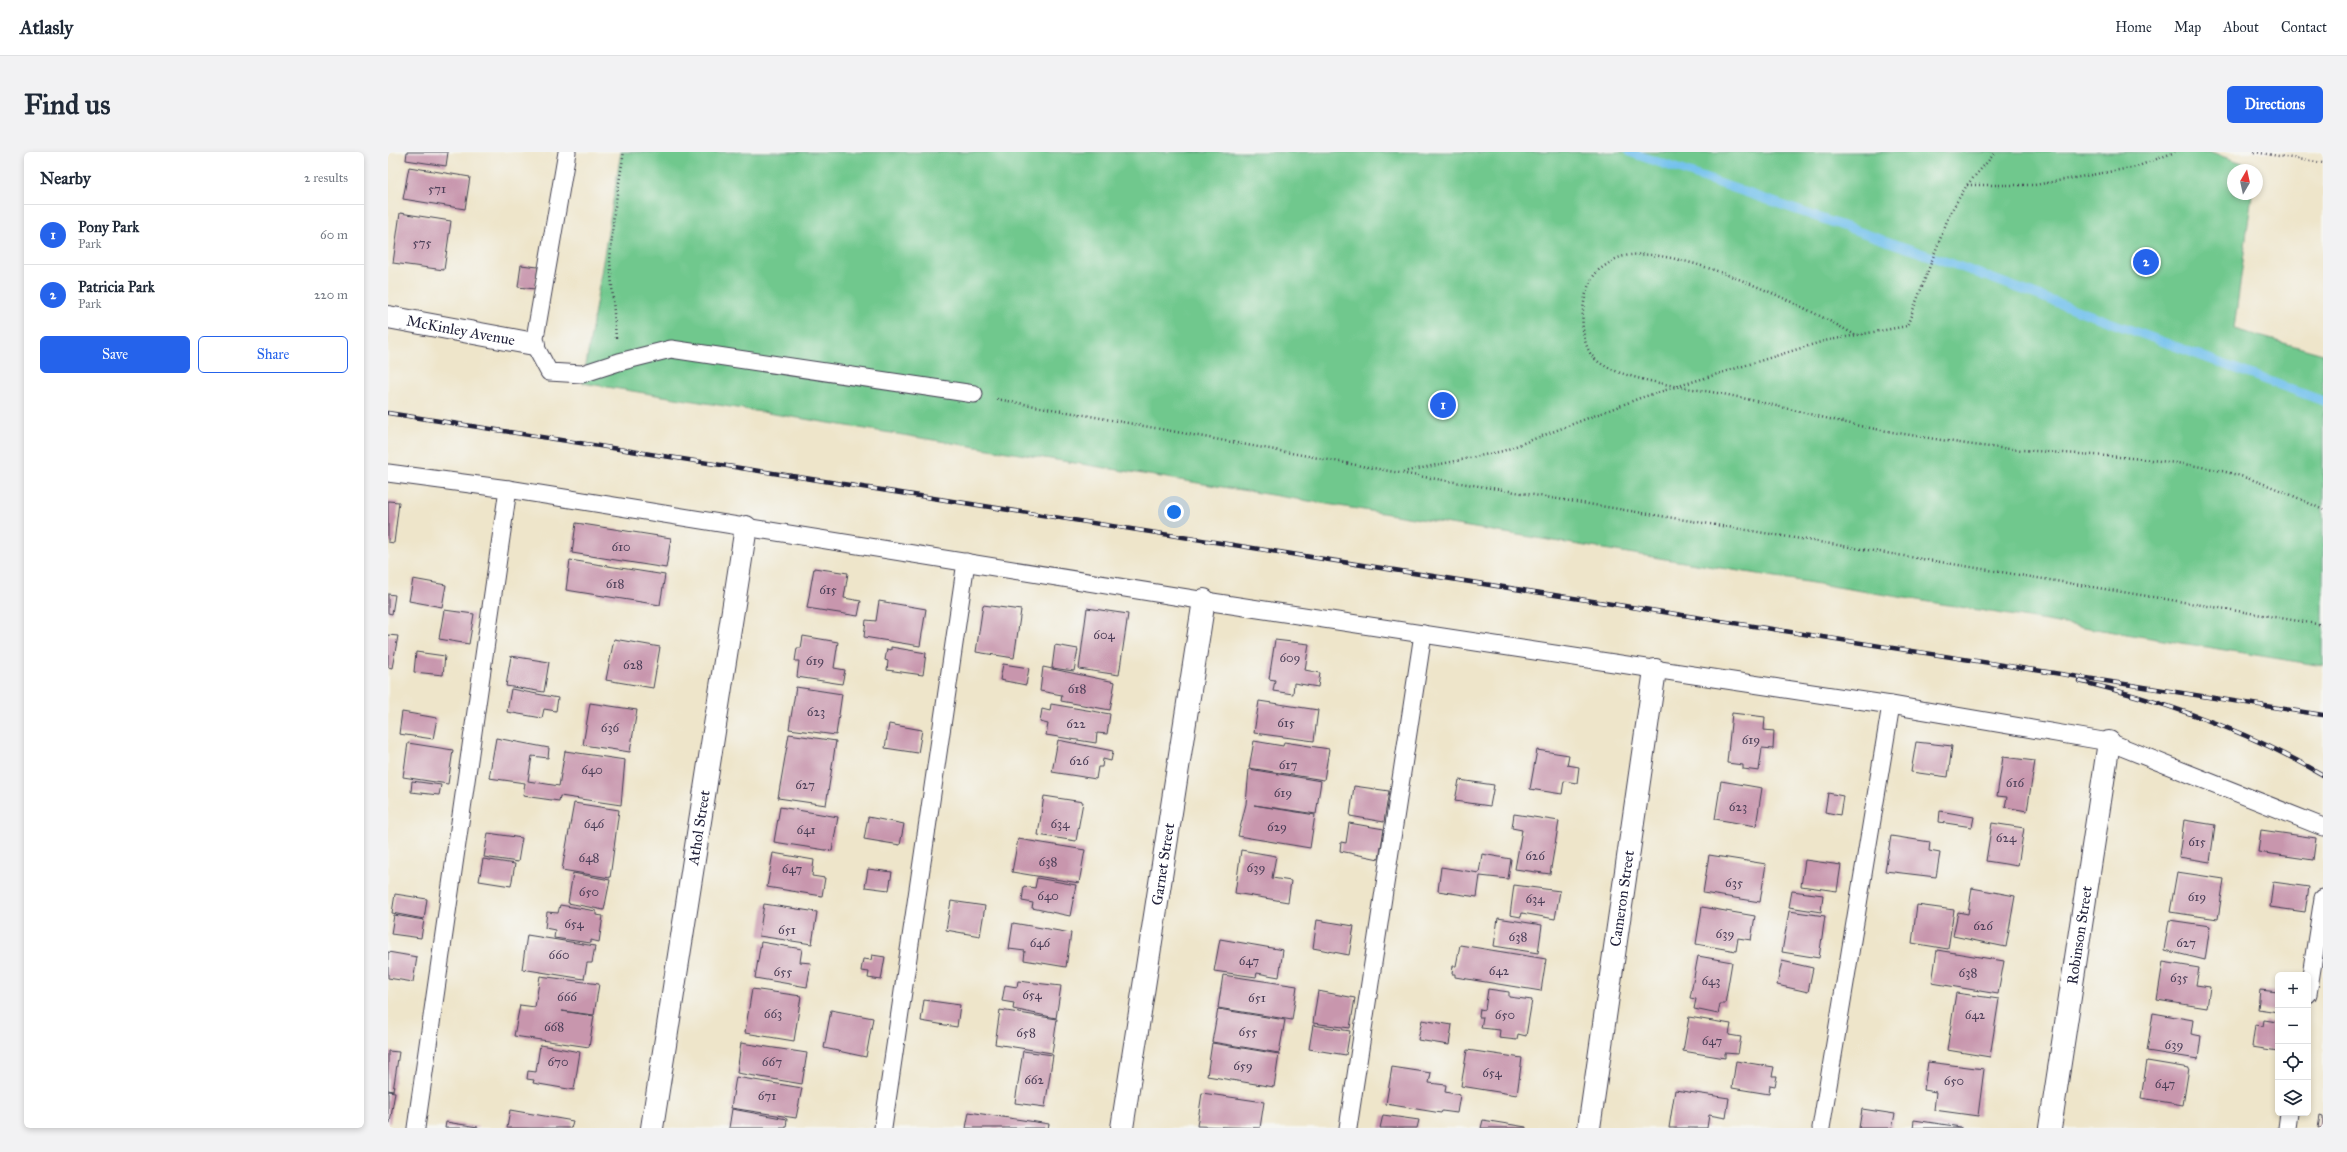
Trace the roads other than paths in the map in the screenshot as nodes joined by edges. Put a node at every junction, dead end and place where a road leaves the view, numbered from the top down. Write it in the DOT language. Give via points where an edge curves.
graph roads {
  1 [pos="567,152"];
  2 [pos="388,317"];
  3 [pos="534,344"];
  4 [pos="974,394"];
  5 [pos="388,473"];
  6 [pos="508,488"];
  7 [pos="746,527"];
  8 [pos="966,562"];
  9 [pos="1204,600"];
  10 [pos="1423,634"];
  11 [pos="1655,670"];
  12 [pos="1891,704"];
  13 [pos="2109,742"];
  14 [pos="2323,827"];
  15 [pos="2323,898"];
  16 [pos="2311,975"];
  17 [pos="2289,1116"];
  18 [pos="416,1128"];
  19 [pos="652,1128"];
  20 [pos="883,1128"];
  21 [pos="1122,1128"];
  22 [pos="1348,1128"];
  23 [pos="1589,1128"];
  24 [pos="1821,1128"];
  25 [pos="2050,1128"];
  26 [pos="2287,1128"];
  1 -- 3 [label="lane"];
  2 -- 3 [label="street, McKinley Avenue"];
  3 -- 4 [label="lane" via="549,372 582,374 671,349"];
  5 -- 6 [label="lane"];
  6 -- 7 [label="lane"];
  6 -- 18 [label="lane"];
  7 -- 8 [label="lane"];
  7 -- 19 [label="street, Athol Street"];
  8 -- 9 [label="lane"];
  8 -- 20 [label="lane"];
  9 -- 10 [label="lane"];
  9 -- 21 [label="street, Garnet Street"];
  10 -- 11 [label="lane"];
  10 -- 22 [label="lane"];
  11 -- 12 [label="lane"];
  11 -- 23 [label="street, Cameron Street"];
  12 -- 13 [label="lane"];
  12 -- 24 [label="lane"];
  13 -- 14 [label="lane"];
  13 -- 25 [label="street, Robinson Street"];
  15 -- 16 [label="lane"];
  17 -- 26 [label="lane"];
}
